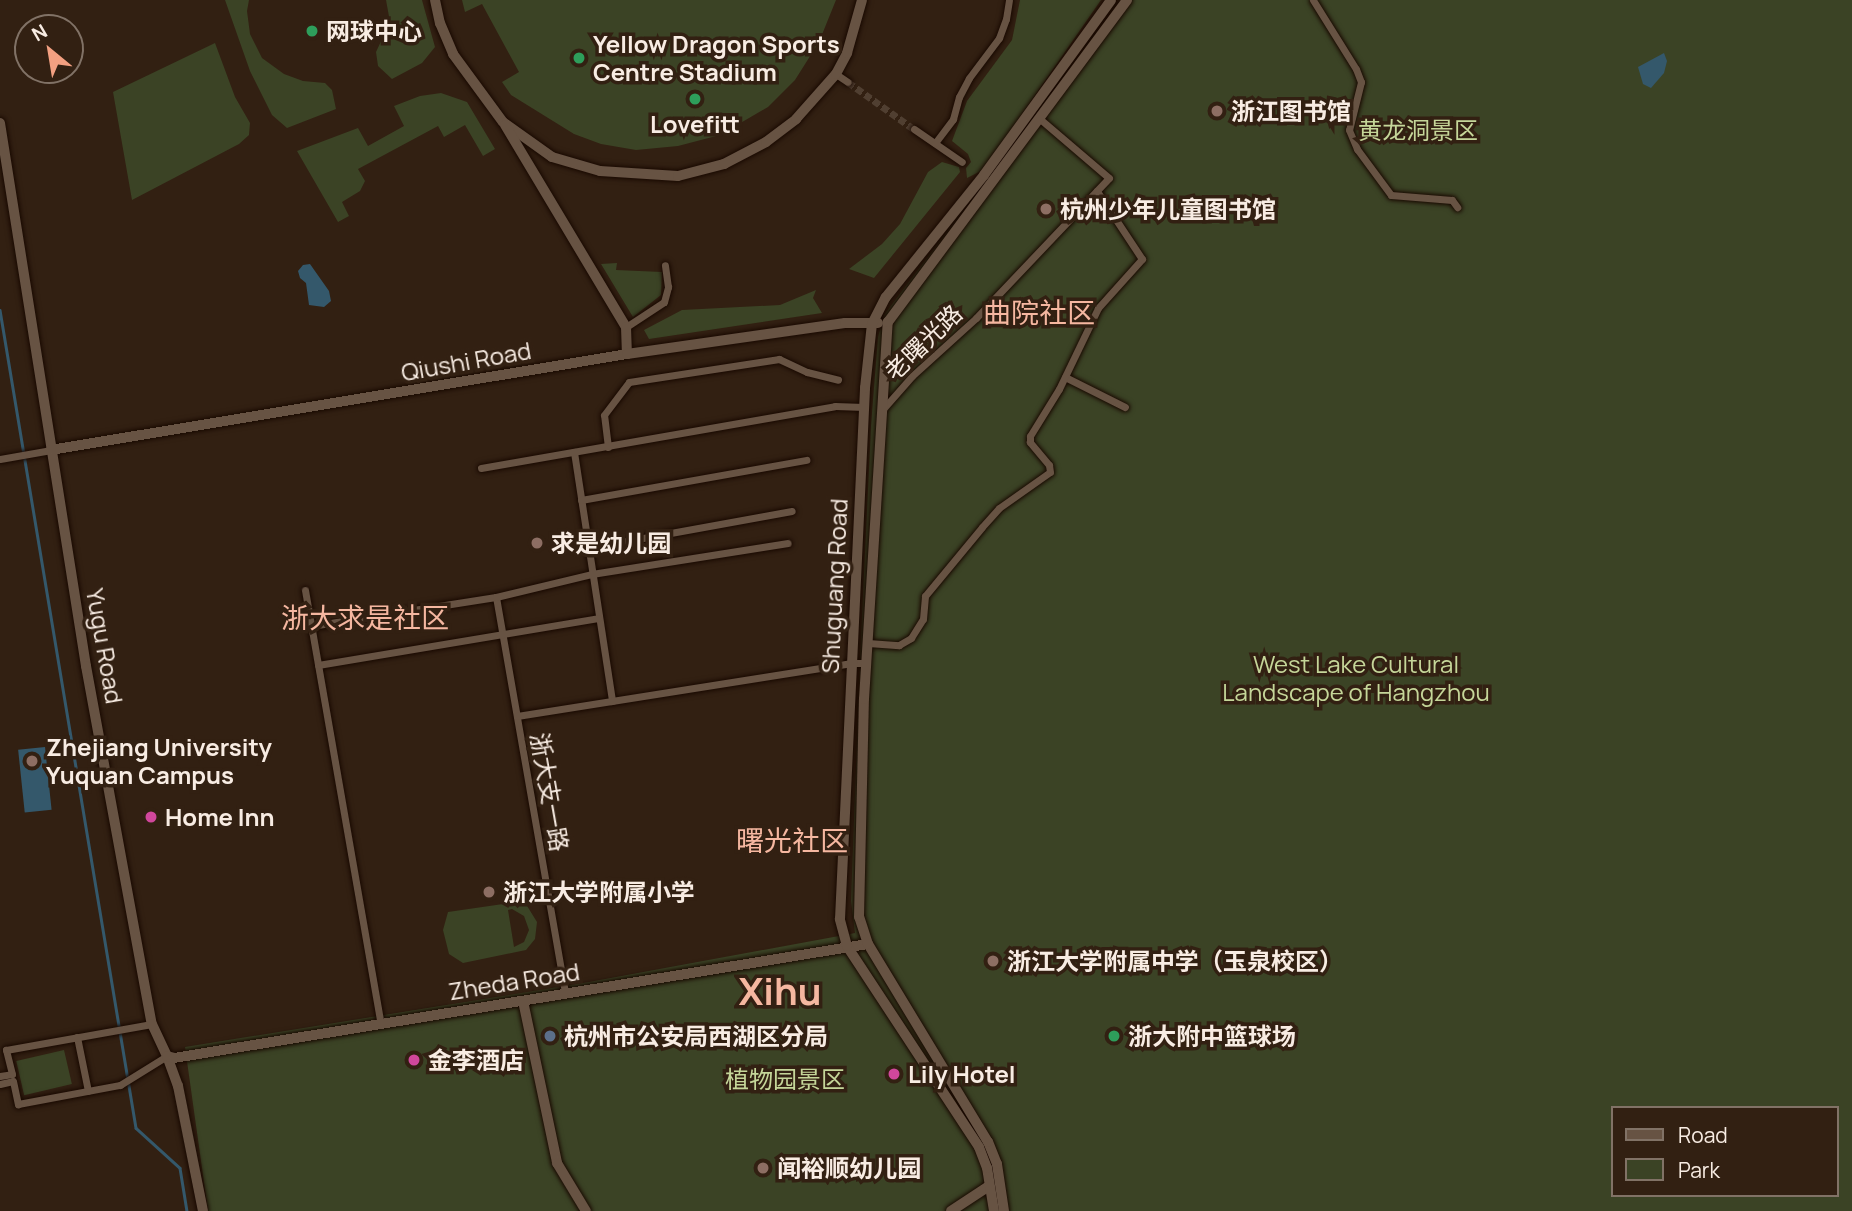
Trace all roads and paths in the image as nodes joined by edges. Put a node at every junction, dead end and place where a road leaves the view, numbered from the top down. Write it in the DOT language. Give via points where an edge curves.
graph roads {
  1 [pos="435,0"];
  2 [pos="862,0"];
  3 [pos="1009,0"];
  4 [pos="1111,0"];
  5 [pos="1127,0"];
  6 [pos="1313,0"];
  7 [pos="836,74"];
  8 [pos="848,82"];
  9 [pos="1041,120"];
  10 [pos="503,122"];
  11 [pos="0,123"];
  12 [pos="914,129"];
  13 [pos="935,143"];
  14 [pos="962,162"];
  15 [pos="1097,191"];
  16 [pos="1457,206"];
  17 [pos="665,265"];
  18 [pos="888,322"];
  19 [pos="872,324"];
  20 [pos="626,327"];
  21 [pos="627,354"];
  22 [pos="1065,377"];
  23 [pos="838,380"];
  24 [pos="864,407"];
  25 [pos="1125,407"];
  26 [pos="881,412"];
  27 [pos="608,447"];
  28 [pos="51,450"];
  29 [pos="574,452"];
  30 [pos="1,459"];
  31 [pos="806,460"];
  32 [pos="481,468"];
  33 [pos="581,500"];
  34 [pos="792,511"];
  35 [pos="788,543"];
  36 [pos="588,548"];
  37 [pos="592,574"];
  38 [pos="305,590"];
  39 [pos="496,597"];
  40 [pos="598,618"];
  41 [pos="311,626"];
  42 [pos="503,635"];
  43 [pos="868,643"];
  44 [pos="852,663"];
  45 [pos="867,663"];
  46 [pos="318,665"];
  47 [pos="612,701"];
  48 [pos="517,716"];
  49 [pos="868,944"];
  50 [pos="847,946"];
  51 [pos="565,994"];
  52 [pos="523,1001"];
  53 [pos="152,1024"];
  54 [pos="381,1024"];
  55 [pos="77,1038"];
  56 [pos="167,1056"];
  57 [pos="0,1076"];
  58 [pos="12,1077"];
  59 [pos="0,1084"];
  60 [pos="88,1091"];
  61 [pos="989,1186"];
  62 [pos="203,1211"];
  63 [pos="586,1211"];
  64 [pos="951,1211"];
  65 [pos="994,1211"];
  66 [pos="1004,1211"];
  1 -- 10 [label="street" via="453,54"];
  2 -- 7 [label="street"];
  3 -- 13 [label="street" via="999,38 969,78 953,119"];
  4 -- 19 [label="main road, Shuguang Road" via="984,175 886,296"];
  5 -- 9 [label="main road"];
  6 -- 16 [label="street" via="1361,82 1349,130 1357,149 1391,195 1447,199"];
  7 -- 8 [label="street"];
  7 -- 10 [label="street" via="796,119 766,142 724,164 678,176 600,171 552,157"];
  9 -- 15 [label="street, 老曙光路" via="1109,178"];
  9 -- 18 [label="main road"];
  10 -- 20 [label="street"];
  11 -- 28 [label="main road, Yugu Road"];
  12 -- 13 [label="street"];
  13 -- 14 [label="street"];
  15 -- 22 [label="street" via="1142,259 1098,308"];
  15 -- 26 [label="street, 老曙光路"];
  17 -- 20 [label="street" via="666,295 657,309"];
  18 -- 19 [label="main road, Qiushi Road"];
  18 -- 26 [label="main road, Shuguang Road"];
  19 -- 21 [label="main road, Qiushi Road" via="845,323"];
  19 -- 24 [label="main road, Shuguang Road"];
  20 -- 21 [label="street"];
  21 -- 28 [label="main road, Qiushi Road"];
  22 -- 25 [label="street"];
  22 -- 43 [label="street" via="1030,436 1050,472 999,508 925,596 923,619 911,638 899,645"];
  23 -- 27 [label="street" via="779,359 629,382 604,415"];
  24 -- 27 [label="street" via="835,406"];
  24 -- 44 [label="main road, Shuguang Road"];
  26 -- 43 [label="main road, Shuguang Road"];
  27 -- 29 [label="street"];
  28 -- 30 [label="street"];
  28 -- 53 [label="main road, Yugu Road"];
  29 -- 32 [label="street"];
  29 -- 33 [label="street"];
  31 -- 33 [label="street"];
  33 -- 36 [label="street"];
  34 -- 36 [label="street"];
  35 -- 37 [label="street"];
  36 -- 37 [label="street"];
  37 -- 39 [label="street"];
  37 -- 40 [label="street"];
  38 -- 41 [label="street"];
  39 -- 41 [label="street"];
  39 -- 42 [label="street, 浙大支一路"];
  40 -- 42 [label="street"];
  40 -- 47 [label="street"];
  41 -- 46 [label="street"];
  42 -- 46 [label="street"];
  42 -- 48 [label="street, 浙大支一路"];
  43 -- 45 [label="main road, Shuguang Road"];
  44 -- 45 [label="street"];
  44 -- 47 [label="street"];
  44 -- 50 [label="main road, Shuguang Road" via="840,919"];
  45 -- 49 [label="main road, Shuguang Road" via="859,917"];
  46 -- 54 [label="street"];
  47 -- 48 [label="street"];
  48 -- 51 [label="street, 浙大支一路"];
  49 -- 50 [label="main road, Zheda Road"];
  49 -- 66 [label="main road, Shuguang Road" via="988,1142 997,1164"];
  50 -- 51 [label="main road, Zheda Road"];
  50 -- 61 [label="main road, Shuguang Road" via="968,1128 983,1158"];
  51 -- 52 [label="main road, Zheda Road"];
  52 -- 54 [label="main road, Zheda Road"];
  52 -- 63 [label="street" via="557,1163"];
  53 -- 55 [label="street"];
  53 -- 56 [label="main road, Yugu Road"];
  54 -- 56 [label="main road, Zheda Road"];
  55 -- 58 [label="street" via="6,1050"];
  55 -- 60 [label="street"];
  56 -- 60 [label="street" via="123,1084"];
  56 -- 62 [label="street, Yugu Road" via="178,1086"];
  57 -- 58 [label="street"];
  58 -- 59 [label="street"];
  58 -- 60 [label="street" via="18,1104"];
  61 -- 64 [label="street"];
  61 -- 65 [label="main road, Shuguang Road"];
}
